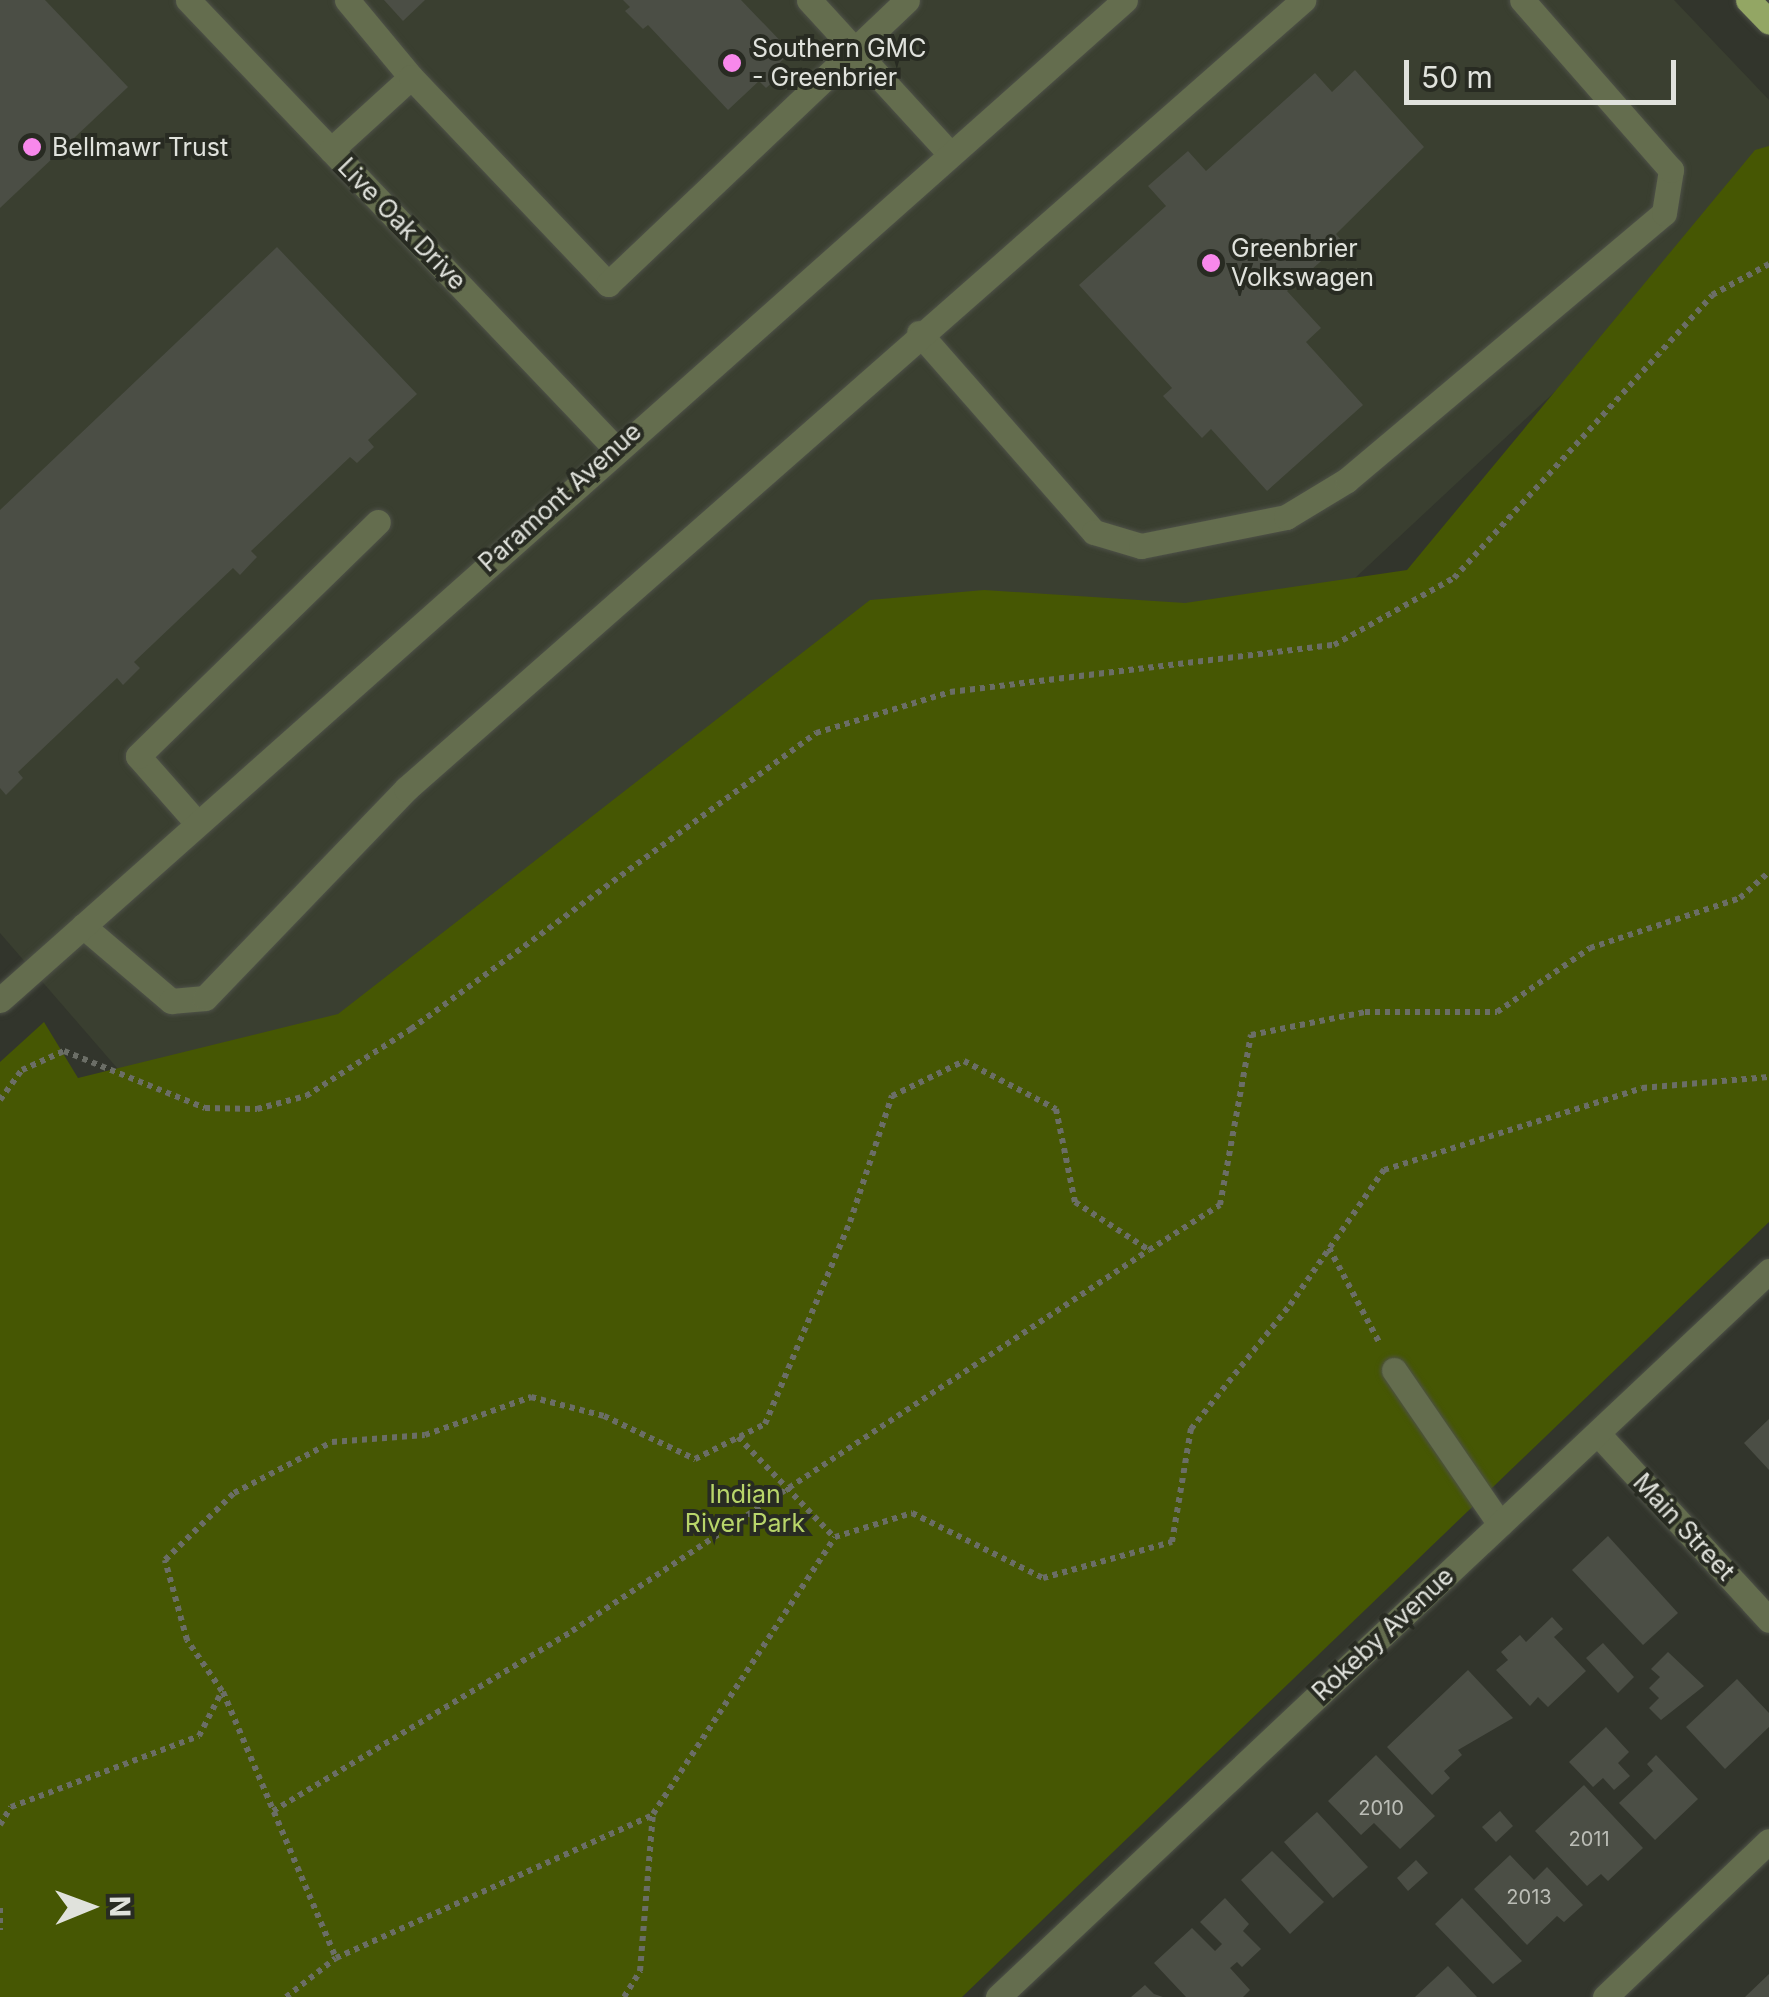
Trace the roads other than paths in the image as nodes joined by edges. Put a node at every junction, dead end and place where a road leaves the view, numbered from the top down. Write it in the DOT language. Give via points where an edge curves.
graph roads {
  1 [pos="188,0"];
  2 [pos="346,0"];
  3 [pos="809,0"];
  4 [pos="907,0"];
  5 [pos="1125,0"];
  6 [pos="1303,0"];
  7 [pos="1522,0"];
  8 [pos="1748,0"];
  9 [pos="1769,22"];
  10 [pos="856,49"];
  11 [pos="411,78"];
  12 [pos="331,150"];
  13 [pos="950,154"];
  14 [pos="920,334"];
  15 [pos="615,448"];
  16 [pos="378,522"];
  17 [pos="197,823"];
  18 [pos="82,926"];
  19 [pos="0,1000"];
  20 [pos="1769,1272"];
  21 [pos="1394,1370"];
  22 [pos="1598,1435"];
  23 [pos="1500,1524"];
  24 [pos="1769,1620"];
  25 [pos="1769,1840"];
  26 [pos="998,1997"];
  27 [pos="1605,1997"];
  1 -- 12 [label="street, Live Oak Drive"];
  2 -- 11 [label="street"];
  3 -- 10 [label="street"];
  4 -- 10 [label="street"];
  5 -- 13 [label="street, Paramont Avenue"];
  6 -- 14 [label="street"];
  7 -- 14 [label="street" via="1671,170 1664,213 1347,480 1286,517 1141,546 1094,532"];
  8 -- 9 [label="main road"];
  10 -- 11 [label="street" via="608,284"];
  10 -- 13 [label="street"];
  11 -- 12 [label="street"];
  12 -- 15 [label="street, Live Oak Drive"];
  13 -- 15 [label="street, Paramont Avenue"];
  14 -- 18 [label="street" via="406,789 204,998 172,1001"];
  15 -- 17 [label="street, Paramont Avenue"];
  16 -- 17 [label="street" via="138,756"];
  17 -- 18 [label="street, Paramont Avenue"];
  18 -- 19 [label="street, Paramont Avenue"];
  20 -- 22 [label="street, Rokeby Avenue"];
  21 -- 23 [label="street"];
  22 -- 23 [label="street, Rokeby Avenue"];
  22 -- 24 [label="street, Main Street"];
  23 -- 26 [label="street, Rokeby Avenue"];
  25 -- 27 [label="street"];
}
